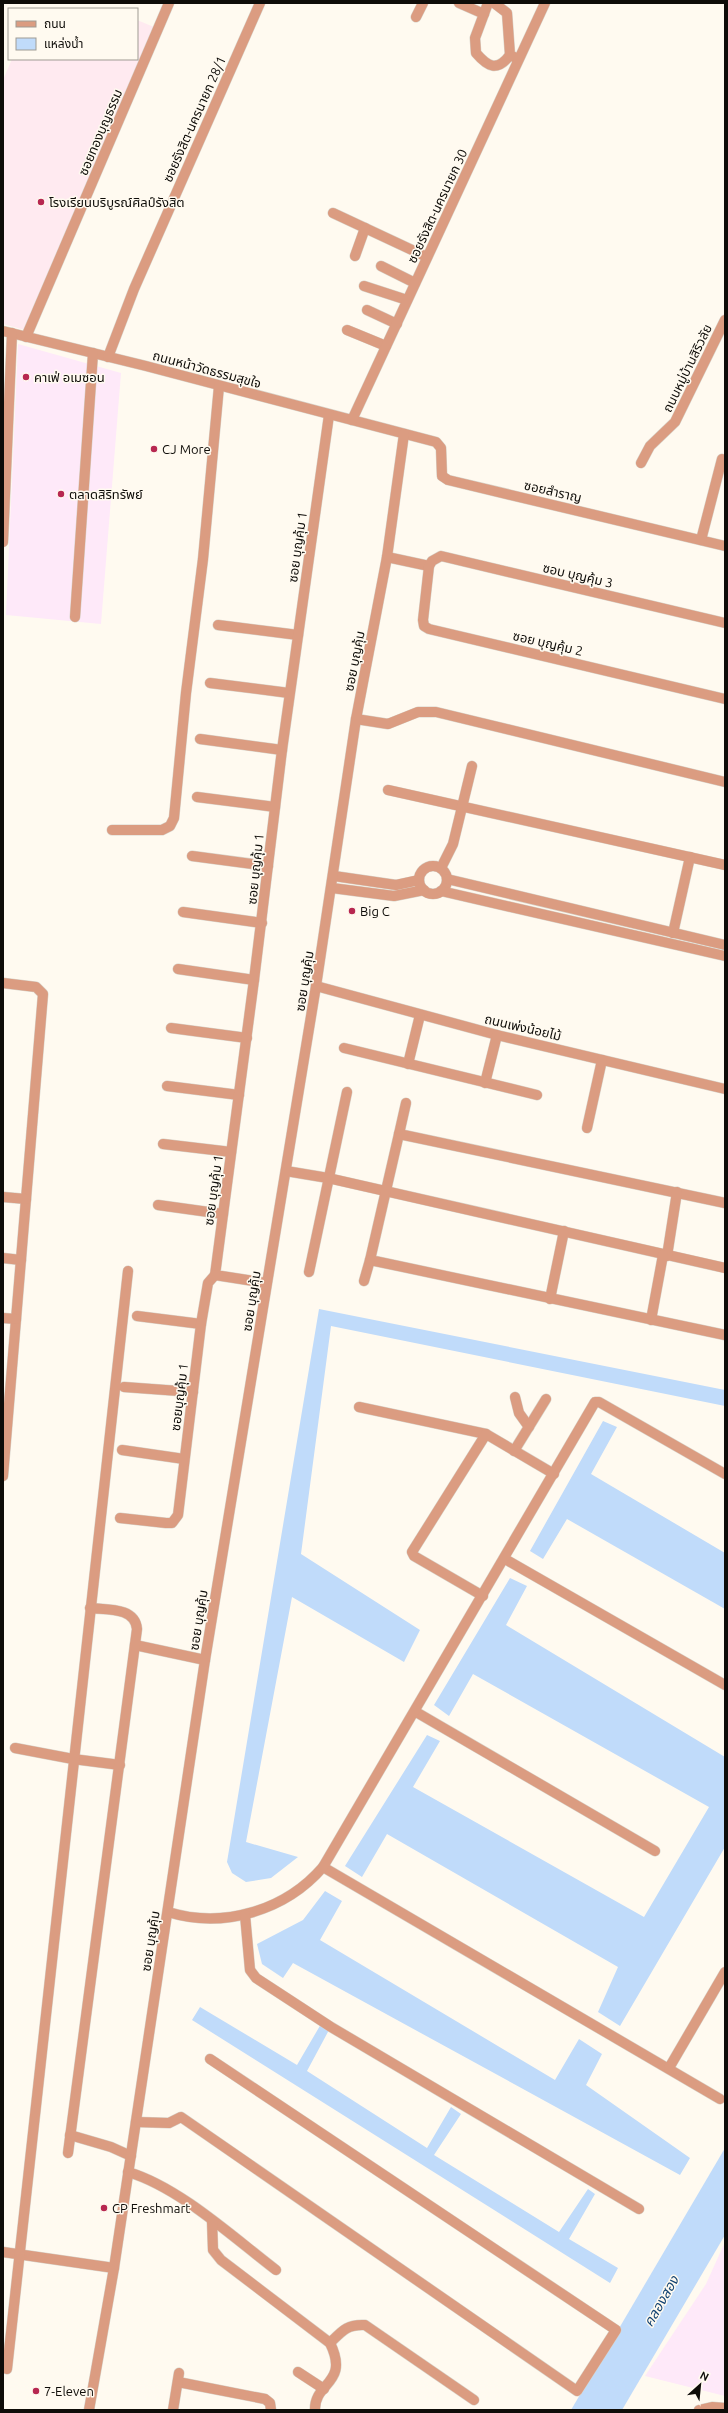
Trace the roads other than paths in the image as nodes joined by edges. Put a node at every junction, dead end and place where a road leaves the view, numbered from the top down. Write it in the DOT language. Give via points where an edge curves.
graph roads {
  1 [pos="168,3"];
  2 [pos="260,3"];
  3 [pos="423,3"];
  4 [pos="459,3"];
  5 [pos="488,3"];
  6 [pos="494,3"];
  7 [pos="545,3"];
  8 [pos="484,14"];
  9 [pos="416,17"];
  10 [pos="515,58"];
  11 [pos="333,213"];
  12 [pos="365,228"];
  13 [pos="355,256"];
  14 [pos="427,257"];
  15 [pos="381,266"];
  16 [pos="415,283"];
  17 [pos="364,286"];
  18 [pos="407,300"];
  19 [pos="367,310"];
  20 [pos="725,320"];
  21 [pos="397,324"];
  22 [pos="347,330"];
  23 [pos="7,332"];
  24 [pos="26,337"];
  25 [pos="386,346"];
  26 [pos="93,353"];
  27 [pos="108,357"];
  28 [pos="219,386"];
  29 [pos="329,415"];
  30 [pos="352,420"];
  31 [pos="404,434"];
  32 [pos="722,459"];
  33 [pos="641,463"];
  34 [pos="701,540"];
  35 [pos="3,542"];
  36 [pos="725,546"];
  37 [pos="387,557"];
  38 [pos="429,566"];
  39 [pos="75,616"];
  40 [pos="725,623"];
  41 [pos="218,624"];
  42 [pos="298,635"];
  43 [pos="210,683"];
  44 [pos="289,693"];
  45 [pos="725,699"];
  46 [pos="356,719"];
  47 [pos="200,739"];
  48 [pos="282,750"];
  49 [pos="472,766"];
  50 [pos="725,782"];
  51 [pos="388,790"];
  52 [pos="197,797"];
  53 [pos="463,806"];
  54 [pos="275,807"];
  55 [pos="112,830"];
  56 [pos="192,856"];
  57 [pos="690,857"];
  58 [pos="725,865"];
  59 [pos="268,866"];
  60 [pos="441,868"];
  61 [pos="334,876"];
  62 [pos="447,879"];
  63 [pos="419,880"];
  64 [pos="332,888"];
  65 [pos="424,890"];
  66 [pos="441,890"];
  67 [pos="183,912"];
  68 [pos="262,923"];
  69 [pos="673,933"];
  70 [pos="725,945"];
  71 [pos="725,956"];
  72 [pos="178,969"];
  73 [pos="254,980"];
  74 [pos="3,983"];
  75 [pos="316,986"];
  76 [pos="420,1015"];
  77 [pos="171,1028"];
  78 [pos="497,1035"];
  79 [pos="247,1038"];
  80 [pos="344,1048"];
  81 [pos="602,1060"];
  82 [pos="408,1064"];
  83 [pos="485,1083"];
  84 [pos="167,1086"];
  85 [pos="725,1089"];
  86 [pos="347,1092"];
  87 [pos="239,1095"];
  88 [pos="537,1095"];
  89 [pos="406,1103"];
  90 [pos="587,1128"];
  91 [pos="399,1134"];
  92 [pos="163,1144"];
  93 [pos="231,1152"];
  94 [pos="286,1170"];
  95 [pos="328,1178"];
  96 [pos="385,1192"];
  97 [pos="677,1192"];
  98 [pos="3,1198"];
  99 [pos="26,1200"];
  100 [pos="725,1202"];
  101 [pos="158,1206"];
  102 [pos="223,1214"];
  103 [pos="564,1232"];
  104 [pos="665,1256"];
  105 [pos="3,1258"];
  106 [pos="21,1260"];
  107 [pos="370,1260"];
  108 [pos="725,1268"];
  109 [pos="128,1272"];
  110 [pos="309,1272"];
  111 [pos="215,1274"];
  112 [pos="364,1282"];
  113 [pos="266,1283"];
  114 [pos="550,1299"];
  115 [pos="137,1316"];
  116 [pos="3,1318"];
  117 [pos="16,1319"];
  118 [pos="651,1320"];
  119 [pos="201,1324"];
  120 [pos="725,1335"];
  121 [pos="7,1376"];
  122 [pos="124,1387"];
  123 [pos="193,1392"];
  124 [pos="515,1397"];
  125 [pos="546,1399"];
  126 [pos="360,1407"];
  127 [pos="529,1427"];
  128 [pos="5,1434"];
  129 [pos="486,1434"];
  130 [pos="122,1450"];
  131 [pos="514,1450"];
  132 [pos="184,1458"];
  133 [pos="554,1474"];
  134 [pos="725,1474"];
  135 [pos="3,1476"];
  136 [pos="120,1518"];
  137 [pos="505,1559"];
  138 [pos="483,1596"];
  139 [pos="90,1608"];
  140 [pos="136,1645"];
  141 [pos="205,1660"];
  142 [pos="725,1685"];
  143 [pos="416,1712"];
  144 [pos="15,1748"];
  145 [pos="72,1759"];
  146 [pos="120,1764"];
  147 [pos="655,1851"];
  148 [pos="323,1867"];
  149 [pos="168,1912"];
  150 [pos="244,1916"];
  151 [pos="725,1972"];
  152 [pos="210,2059"];
  153 [pos="669,2068"];
  154 [pos="720,2099"];
  155 [pos="136,2122"];
  156 [pos="70,2135"];
  157 [pos="68,2153"];
  158 [pos="131,2156"];
  159 [pos="128,2172"];
  160 [pos="639,2209"];
  161 [pos="212,2221"];
  162 [pos="3,2252"];
  163 [pos="20,2255"];
  164 [pos="114,2268"];
  165 [pos="276,2270"];
  166 [pos="330,2343"];
  167 [pos="6,2369"];
  168 [pos="298,2372"];
  169 [pos="324,2389"];
  170 [pos="474,2400"];
  171 [pos="725,2408"];
  172 [pos="90,2410"];
  173 [pos="173,2410"];
  174 [pos="271,2410"];
  175 [pos="314,2410"];
  176 [pos="699,2410"];
  1 -- 24 [label="street, ซอยทองบุญธรรม"];
  2 -- 27 [label="street, ซอยรังสิต-นครนายก 28/1" via="134,289"];
  3 -- 9 [label="street"];
  4 -- 8 [label="street"];
  5 -- 8 [label="street"];
  6 -- 10 [label="street" via="503,8 509,20"];
  7 -- 10 [label="street, ซอยรังสิต-นครนายก 30"];
  8 -- 10 [label="street" via="475,38 476,53 489,65 498,66"];
  10 -- 14 [label="street, ซอยรังสิต-นครนายก 30"];
  11 -- 12 [label="street"];
  12 -- 13 [label="street"];
  12 -- 14 [label="street"];
  14 -- 16 [label="street, ซอยรังสิต-นครนายก 30"];
  15 -- 16 [label="street"];
  16 -- 18 [label="street, ซอยรังสิต-นครนายก 30"];
  17 -- 18 [label="street"];
  18 -- 21 [label="street, ซอยรังสิต-นครนายก 30"];
  19 -- 21 [label="street"];
  20 -- 33 [label="street, ถนนหมู่บ้านสิริวลัย" via="675,422 650,446"];
  21 -- 25 [label="street, ซอยรังสิต-นครนายก 30"];
  22 -- 25 [label="street"];
  23 -- 24 [label="street, ถนนหน้าวัดธรรมสุขใจ"];
  23 -- 35 [label="street"];
  24 -- 26 [label="street, ถนนหน้าวัดธรรมสุขใจ"];
  25 -- 30 [label="street, ซอยรังสิต-นครนายก 30"];
  26 -- 27 [label="street, ถนนหน้าวัดธรรมสุขใจ"];
  26 -- 39 [label="street"];
  27 -- 28 [label="street, ถนนหน้าวัดธรรมสุขใจ"];
  28 -- 29 [label="street, ถนนหน้าวัดธรรมสุขใจ"];
  28 -- 55 [label="street" via="203,559 174,818 170,826 162,830"];
  29 -- 30 [label="street, ถนนหน้าวัดธรรมสุขใจ"];
  29 -- 42 [label="street, ซอย บุญคุ้ม 1"];
  30 -- 31 [label="street, ถนนหน้าวัดธรรมสุขใจ"];
  31 -- 34 [label="street, ซอยสำราญ" via="439,445 441,472 448,480"];
  31 -- 37 [label="street, ซอย บุญคุ้ม"];
  32 -- 34 [label="street"];
  34 -- 36 [label="street, ซอยสำราญ"];
  37 -- 38 [label="street"];
  37 -- 46 [label="street, ซอย บุญคุ้ม"];
  38 -- 40 [label="street, ซอบ บุญคุ้ม 3" via="436,558 446,557"];
  38 -- 45 [label="street, ซอย บุญคุ้ม 2" via="423,624 430,629"];
  41 -- 42 [label="street"];
  42 -- 44 [label="street, ซอย บุญคุ้ม 1"];
  43 -- 44 [label="street"];
  44 -- 48 [label="street, ซอย บุญคุ้ม 1"];
  46 -- 50 [label="street" via="388,724 418,712 436,712"];
  46 -- 61 [label="street, ซอย บุญคุ้ม"];
  47 -- 48 [label="street"];
  48 -- 54 [label="street, ซอย บุญคุ้ม 1"];
  49 -- 53 [label="street"];
  51 -- 53 [label="street"];
  52 -- 54 [label="street"];
  53 -- 57 [label="street"];
  53 -- 60 [label="street" via="453,844"];
  54 -- 59 [label="street, ซอย บุญคุ้ม 1"];
  56 -- 59 [label="street"];
  57 -- 58 [label="street"];
  57 -- 69 [label="street"];
  59 -- 68 [label="street, ซอย บุญคุ้ม 1"];
  60 -- 62 [label="street"];
  60 -- 63 [label="street" via="428,866"];
  61 -- 63 [label="street" via="396,884"];
  61 -- 64 [label="street, ซอย บุญคุ้ม"];
  62 -- 66 [label="street"];
  62 -- 69 [label="street"];
  63 -- 65 [label="street"];
  64 -- 65 [label="street" via="394,896"];
  64 -- 75 [label="street, ซอย บุญคุ้ม"];
  65 -- 66 [label="street" via="431,893"];
  66 -- 71 [label="street"];
  67 -- 68 [label="street"];
  68 -- 73 [label="street, ซอย บุญคุ้ม 1"];
  69 -- 70 [label="street"];
  72 -- 73 [label="street"];
  73 -- 79 [label="street, ซอย บุญคุ้ม 1"];
  74 -- 99 [label="street" via="36,987 43,994"];
  75 -- 76 [label="street, ถนนเพ่งน้อยไม้"];
  75 -- 94 [label="street, ซอย บุญคุ้ม"];
  76 -- 78 [label="street, ถนนเพ่งน้อยไม้"];
  76 -- 82 [label="street"];
  77 -- 79 [label="street"];
  78 -- 81 [label="street, ถนนเพ่งน้อยไม้"];
  78 -- 83 [label="street"];
  79 -- 87 [label="street, ซอย บุญคุ้ม 1"];
  80 -- 82 [label="street"];
  81 -- 85 [label="street, ถนนเพ่งน้อยไม้"];
  81 -- 90 [label="street"];
  82 -- 83 [label="street"];
  83 -- 88 [label="street"];
  84 -- 87 [label="street"];
  86 -- 95 [label="street"];
  87 -- 93 [label="street, ซอย บุญคุ้ม 1"];
  89 -- 91 [label="street"];
  91 -- 96 [label="street"];
  91 -- 97 [label="street"];
  92 -- 93 [label="street"];
  93 -- 102 [label="street, ซอย บุญคุ้ม 1"];
  94 -- 95 [label="street"];
  94 -- 113 [label="street, ซอย บุญคุ้ม"];
  95 -- 96 [label="street"];
  95 -- 110 [label="street"];
  96 -- 103 [label="street"];
  96 -- 107 [label="street"];
  97 -- 100 [label="street"];
  97 -- 104 [label="street"];
  98 -- 99 [label="street"];
  99 -- 106 [label="street"];
  101 -- 102 [label="street"];
  102 -- 111 [label="street, ซอย บุญคุ้ม 1"];
  103 -- 104 [label="street"];
  103 -- 114 [label="street"];
  104 -- 108 [label="street"];
  104 -- 118 [label="street"];
  105 -- 106 [label="street"];
  106 -- 117 [label="street"];
  107 -- 112 [label="street"];
  107 -- 114 [label="street"];
  109 -- 139 [label="street"];
  111 -- 113 [label="street"];
  111 -- 119 [label="street, ซอยบุญคุ้ม 1" via="208,1283"];
  113 -- 141 [label="street, ซอย บุญคุ้ม"];
  114 -- 118 [label="street"];
  115 -- 119 [label="street"];
  116 -- 117 [label="street"];
  117 -- 121 [label="street"];
  118 -- 120 [label="street"];
  119 -- 123 [label="street, ซอยบุญคุ้ม 1"];
  121 -- 128 [label="street"];
  122 -- 123 [label="street"];
  123 -- 132 [label="street, ซอยบุญคุ้ม 1"];
  124 -- 127 [label="street" via="519,1413"];
  125 -- 127 [label="street"];
  126 -- 129 [label="street"];
  127 -- 131 [label="street"];
  128 -- 135 [label="street"];
  129 -- 131 [label="street"];
  129 -- 138 [label="street" via="412,1552 414,1556"];
  130 -- 132 [label="street"];
  131 -- 133 [label="street"];
  132 -- 136 [label="street, ซอยบุญคุ้ม 1" via="178,1515 172,1523"];
  133 -- 134 [label="street" via="594,1404 598,1402"];
  133 -- 137 [label="street"];
  137 -- 138 [label="street"];
  137 -- 142 [label="street"];
  138 -- 143 [label="street"];
  139 -- 140 [label="street" via="121,1611 134,1617 137,1629"];
  139 -- 145 [label="street"];
  140 -- 141 [label="street"];
  140 -- 146 [label="street"];
  141 -- 149 [label="street, ซอย บุญคุ้ม"];
  143 -- 147 [label="street"];
  143 -- 148 [label="street"];
  144 -- 145 [label="street"];
  145 -- 146 [label="street"];
  145 -- 163 [label="street"];
  146 -- 156 [label="street"];
  148 -- 150 [label="street" via="309,1884 293,1895"];
  148 -- 153 [label="street"];
  149 -- 150 [label="street" via="186,1918 206,1920"];
  149 -- 155 [label="street, ซอย บุญคุ้ม"];
  150 -- 160 [label="street" via="250,1970 256,1978 338,2031"];
  151 -- 153 [label="street"];
  152 -- 155 [label="street" via="616,2330 577,2391 181,2117 169,2123"];
  153 -- 154 [label="street"];
  155 -- 158 [label="street, ซอย บุญคุ้ม"];
  156 -- 157 [label="street"];
  156 -- 158 [label="street"];
  158 -- 159 [label="street, ซอย บุญคุ้ม"];
  159 -- 161 [label="street" via="146,2177"];
  159 -- 164 [label="street, ซอย บุญคุ้ม"];
  161 -- 165 [label="street"];
  161 -- 166 [label="street" via="213,2250 221,2260"];
  162 -- 163 [label="street"];
  163 -- 164 [label="street"];
  163 -- 167 [label="street"];
  164 -- 172 [label="street, ซอย บุญคุ้ม"];
  166 -- 169 [label="street" via="337,2367"];
  166 -- 170 [label="street" via="346,2327 354,2324 365,2325"];
  168 -- 169 [label="street"];
  169 -- 175 [label="street" via="317,2399"];
  171 -- 176 [label="street"];
  173 -- 174 [label="street" via="178,2377 265,2399 270,2403"];
}
